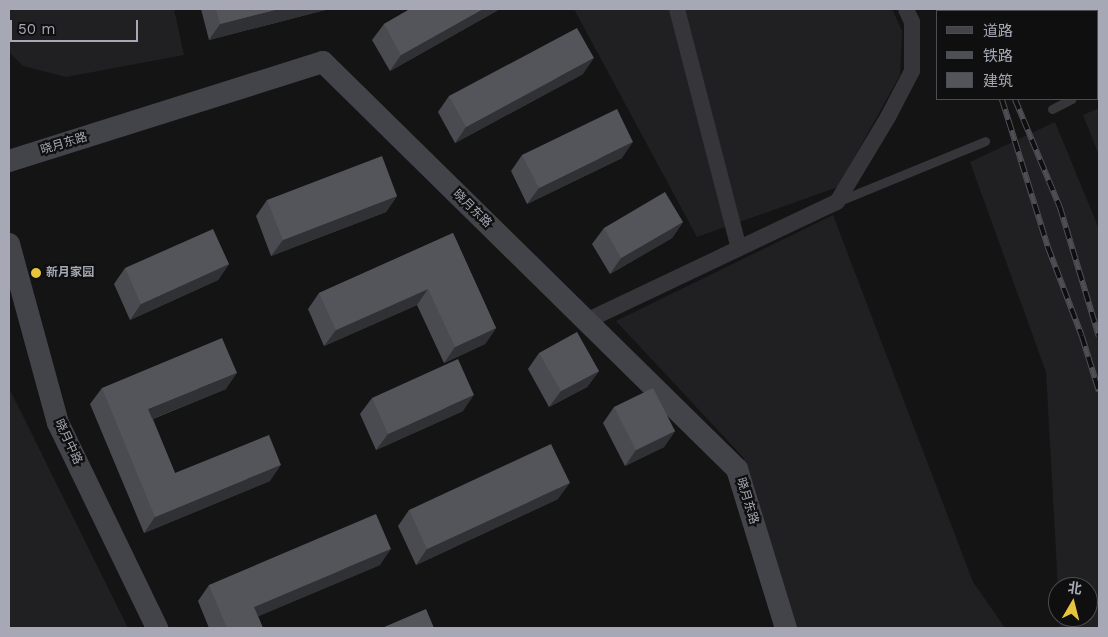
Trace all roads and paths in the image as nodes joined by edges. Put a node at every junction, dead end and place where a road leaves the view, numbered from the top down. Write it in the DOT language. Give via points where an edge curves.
graph roads {
  1 [pos="677,9"];
  2 [pos="906,9"];
  3 [pos="1070,100"];
  4 [pos="1052,109"];
  5 [pos="985,141"];
  6 [pos="9,161"];
  7 [pos="837,202"];
  8 [pos="9,244"];
  9 [pos="739,248"];
  10 [pos="586,321"];
  11 [pos="157,628"];
  12 [pos="786,628"];
  1 -- 9 [label="street"];
  2 -- 7 [label="street" via="912,22 912,71"];
  3 -- 4 [label="lane"];
  5 -- 7 [label="lane"];
  6 -- 10 [label="street, 晓月东路" via="322,62"];
  7 -- 9 [label="street"];
  8 -- 11 [label="street, 晓月中路" via="58,423"];
  9 -- 10 [label="street"];
  10 -- 12 [label="street, 晓月东路" via="737,469"];
}
